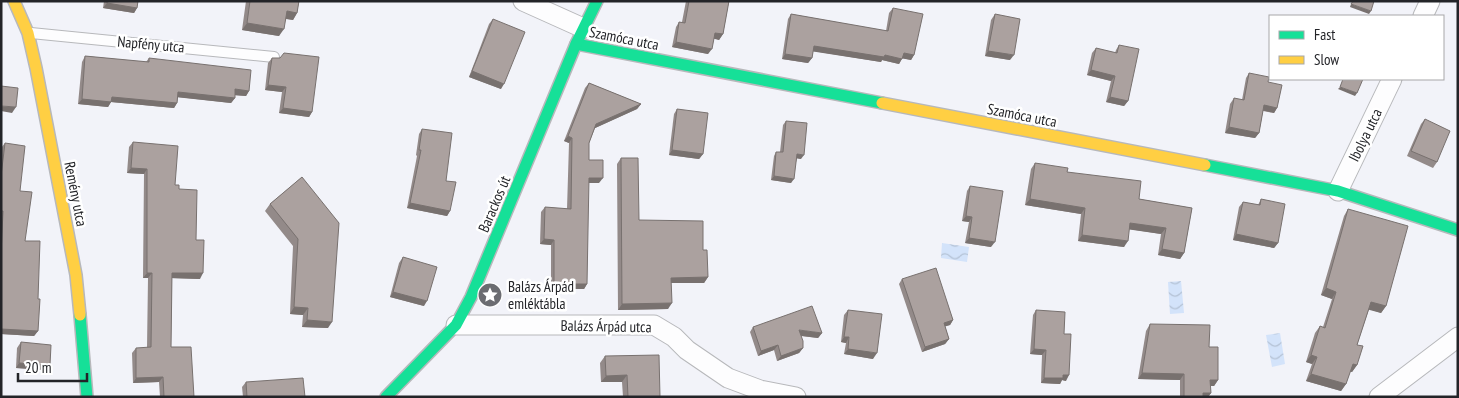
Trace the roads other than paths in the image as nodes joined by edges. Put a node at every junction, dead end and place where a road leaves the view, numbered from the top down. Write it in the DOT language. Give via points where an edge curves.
graph roads {
  1 [pos="14,1"];
  2 [pos="523,1"];
  3 [pos="596,1"];
  4 [pos="1430,1"];
  5 [pos="1423,15"];
  6 [pos="28,33"];
  7 [pos="580,36"];
  8 [pos="274,57"];
  9 [pos="1392,80"];
  10 [pos="1338,191"];
  11 [pos="1458,230"];
  12 [pos="456,325"];
  13 [pos="1458,337"];
  14 [pos="791,396"];
  15 [pos="87,397"];
  16 [pos="386,397"];
  17 [pos="1378,397"];
  1 -- 6 [label="street, Remény utca"];
  2 -- 7 [label="street"];
  3 -- 7 [label="street, Barackos út"];
  4 -- 5 [label="street"];
  6 -- 8 [label="lane, Napfény utca"];
  6 -- 15 [label="street, Remény utca" via="76,275"];
  7 -- 10 [label="street, Szamóca utca"];
  7 -- 12 [label="street, Barackos út" via="471,297"];
  9 -- 10 [label="street, Ibolya utca"];
  10 -- 11 [label="street, Szamóca utca"];
  12 -- 14 [label="street, Balázs Árpád utca" via="654,325 728,378 760,390"];
  12 -- 16 [label="street, Barackos út"];
  13 -- 17 [label="street"];
}
